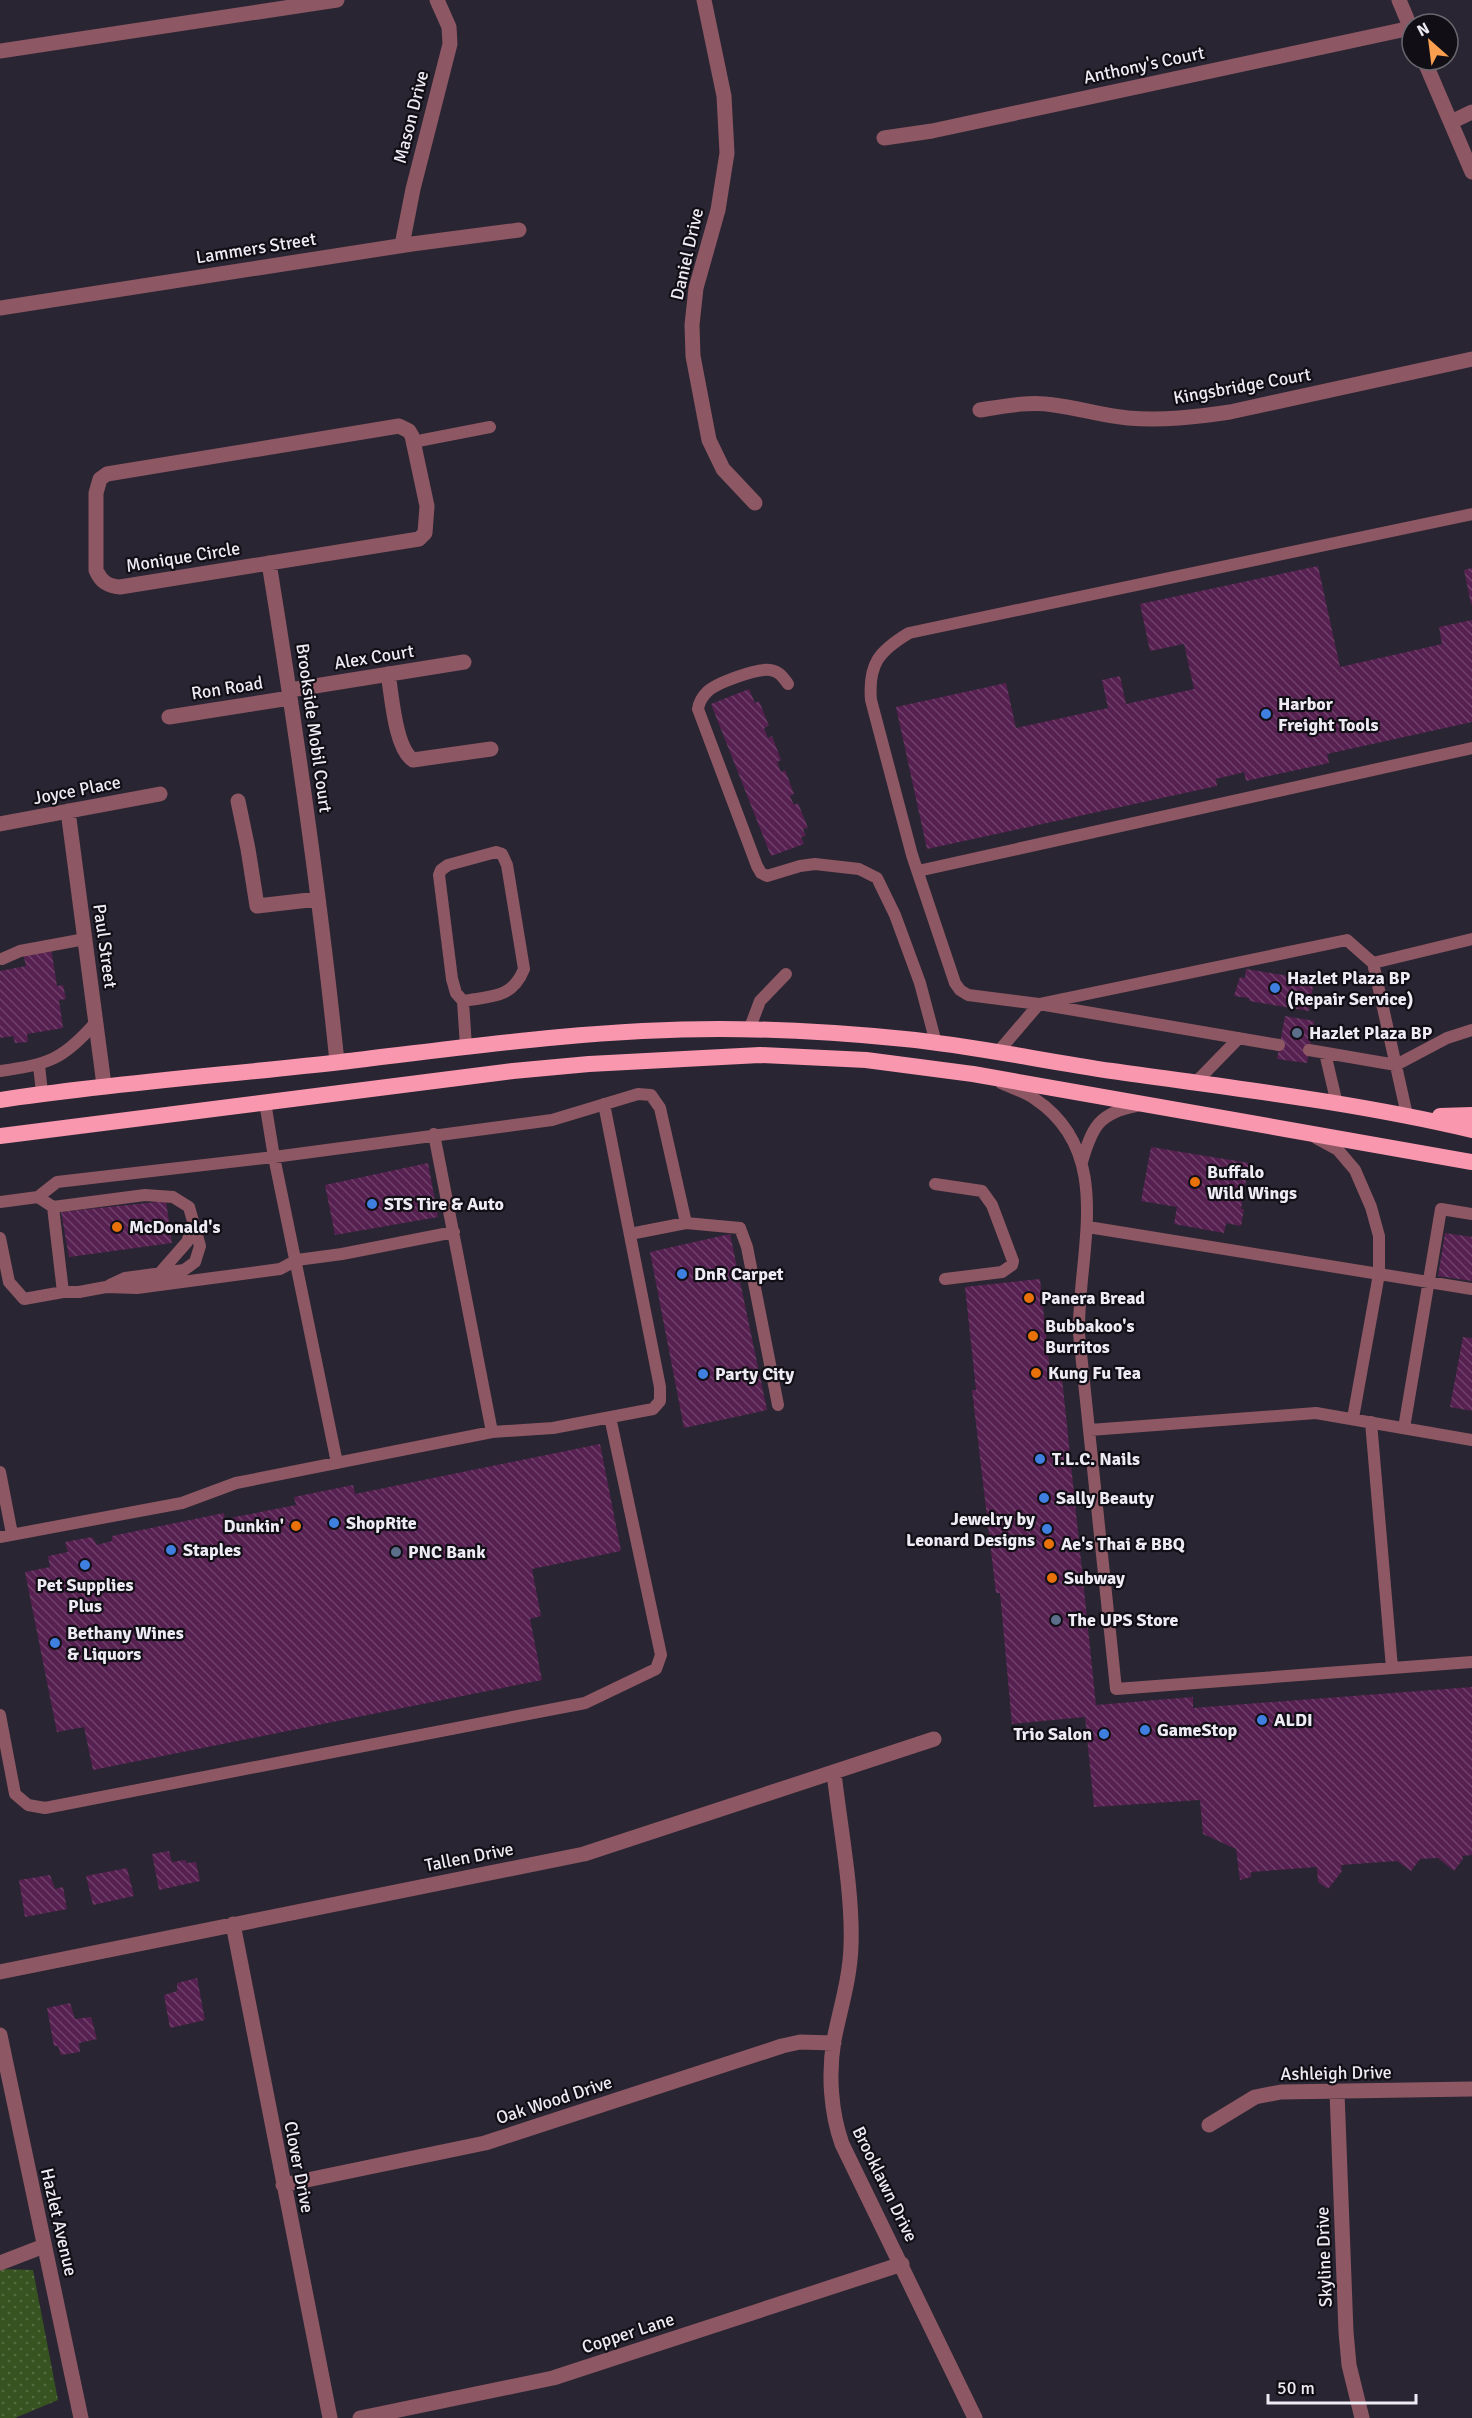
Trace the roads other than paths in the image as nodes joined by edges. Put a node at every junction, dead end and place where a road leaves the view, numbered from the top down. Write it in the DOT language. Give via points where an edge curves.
graph roads {
  1 [pos="337,0"];
  2 [pos="437,0"];
  3 [pos="704,0"];
  4 [pos="1400,31"];
  5 [pos="0,51"];
  6 [pos="1429,72"];
  7 [pos="1472,112"];
  8 [pos="1451,122"];
  9 [pos="884,138"];
  10 [pos="1472,172"];
  11 [pos="519,230"];
  12 [pos="402,245"];
  13 [pos="0,308"];
  14 [pos="1472,359"];
  15 [pos="980,410"];
  16 [pos="490,427"];
  17 [pos="413,442"];
  18 [pos="755,503"];
  19 [pos="1472,514"];
  20 [pos="269,563"];
  21 [pos="464,662"];
  22 [pos="388,674"];
  23 [pos="788,684"];
  24 [pos="290,694"];
  25 [pos="169,717"];
  26 [pos="1472,748"];
  27 [pos="491,749"];
  28 [pos="160,794"];
  29 [pos="238,801"];
  30 [pos="68,812"];
  31 [pos="0,824"];
  32 [pos="918,871"];
  33 [pos="318,899"];
  34 [pos="85,939"];
  35 [pos="1472,939"];
  36 [pos="0,945"];
  37 [pos="1,959"];
  38 [pos="1372,963"];
  39 [pos="786,974"];
  40 [pos="463,1001"];
  41 [pos="1039,1004"];
  42 [pos="96,1022"];
  43 [pos="749,1030"];
  44 [pos="1470,1030"];
  45 [pos="1239,1038"];
  46 [pos="936,1043"];
  47 [pos="1280,1045"];
  48 [pos="466,1047"];
  49 [pos="1309,1050"];
  50 [pos="998,1052"];
  51 [pos="1325,1053"];
  52 [pos="337,1062"];
  53 [pos="39,1065"];
  54 [pos="1396,1065"];
  55 [pos="0,1071"];
  56 [pos="987,1077"];
  57 [pos="1196,1082"];
  58 [pos="104,1085"];
  59 [pos="42,1093"];
  60 [pos="0,1100"];
  61 [pos="265,1102"];
  62 [pos="604,1104"];
  63 [pos="1145,1104"];
  64 [pos="1337,1104"];
  65 [pos="1411,1116"];
  66 [pos="1472,1116"];
  67 [pos="1472,1130"];
  68 [pos="1304,1132"];
  69 [pos="434,1134"];
  70 [pos="7,1135"];
  71 [pos="0,1148"];
  72 [pos="274,1157"];
  73 [pos="1082,1162"];
  74 [pos="1472,1162"];
  75 [pos="934,1184"];
  76 [pos="38,1197"];
  77 [pos="0,1202"];
  78 [pos="52,1207"];
  79 [pos="1472,1214"];
  80 [pos="686,1223"];
  81 [pos="193,1225"];
  82 [pos="1088,1227"];
  83 [pos="454,1232"];
  84 [pos="630,1234"];
  85 [pos="0,1238"];
  86 [pos="297,1260"];
  87 [pos="159,1274"];
  88 [pos="1379,1274"];
  89 [pos="945,1279"];
  90 [pos="1429,1282"];
  91 [pos="106,1287"];
  92 [pos="1472,1289"];
  93 [pos="63,1292"];
  94 [pos="778,1405"];
  95 [pos="610,1417"];
  96 [pos="1353,1418"];
  97 [pos="1371,1422"];
  98 [pos="1404,1428"];
  99 [pos="1090,1430"];
  100 [pos="492,1432"];
  101 [pos="1472,1440"];
  102 [pos="337,1463"];
  103 [pos="0,1472"];
  104 [pos="6,1536"];
  105 [pos="1472,1662"];
  106 [pos="1392,1668"];
  107 [pos="0,1715"];
  108 [pos="934,1739"];
  109 [pos="834,1773"];
  110 [pos="233,1924"];
  111 [pos="0,1972"];
  112 [pos="0,2035"];
  113 [pos="834,2043"];
  114 [pos="1472,2089"];
  115 [pos="1337,2092"];
  116 [pos="1209,2125"];
  117 [pos="283,2185"];
  118 [pos="44,2246"];
  119 [pos="0,2263"];
  120 [pos="902,2264"];
  121 [pos="81,2418"];
  122 [pos="330,2418"];
  123 [pos="360,2418"];
  124 [pos="975,2418"];
  125 [pos="1362,2418"];
  1 -- 5 [label="street"];
  2 -- 12 [label="street, Mason Drive" via="449,27 450,44"];
  3 -- 18 [label="street, Daniel Drive" via="724,96 727,153 718,210 696,288 693,356 709,440 723,469"];
  4 -- 9 [label="street, Anthony's Court"];
  6 -- 8 [label="street"];
  7 -- 8 [label="street"];
  8 -- 10 [label="street"];
  11 -- 12 [label="street, Lammers Street"];
  12 -- 13 [label="street, Lammers Street"];
  14 -- 15 [label="street, Kingsbridge Court" via="1200,416 1129,418 1053,405 1018,404"];
  16 -- 17 [label="lane"];
  17 -- 20 [label="street, Monique Circle" via="426,506 426,533 419,539"];
  17 -- 20 [label="street, Monique Circle" via="409,431 399,426 106,474 97,484 96,570 99,579 110,586"];
  19 -- 32 [label="lane" via="909,633 889,645 869,679 871,700"];
  20 -- 24 [label="street, Brookside Mobil Court"];
  21 -- 22 [label="street, Alex Court"];
  22 -- 24 [label="street, Alex Court"];
  22 -- 27 [label="street" via="400,741 408,757 413,760"];
  23 -- 46 [label="lane" via="771,670 756,671 714,687 704,695 698,709 757,866 767,876 807,864 859,868 877,878 920,983"];
  24 -- 25 [label="street, Ron Road"];
  24 -- 33 [label="street, Brookside Mobil Court"];
  26 -- 32 [label="lane"];
  28 -- 30 [label="street, Joyce Place"];
  29 -- 33 [label="street" via="257,906"];
  30 -- 31 [label="street, Joyce Place"];
  30 -- 34 [label="street, Paul Street"];
  32 -- 41 [label="lane" via="960,990 968,995"];
  33 -- 52 [label="street, Brookside Mobil Court"];
  34 -- 37 [label="lane" via="20,951"];
  34 -- 42 [label="street, Paul Street"];
  35 -- 38 [label="lane"];
  36 -- 37 [label="lane"];
  38 -- 41 [label="lane" via="1347,940"];
  38 -- 54 [label="lane"];
  39 -- 43 [label="lane" via="760,1001"];
  40 -- 40 [label="lane" via="504,994 517,984 524,969 507,865 502,854 496,852 448,865 439,875 452,979"];
  40 -- 48 [label="lane"];
  41 -- 45 [label="lane"];
  41 -- 50 [label="lane"];
  42 -- 53 [label="lane" via="63,1055"];
  42 -- 58 [label="street, Paul Street"];
  43 -- 46 [label="highway"];
  43 -- 48 [label="highway" via="653,1030"];
  44 -- 54 [label="lane"];
  45 -- 47 [label="lane"];
  45 -- 57 [label="lane"];
  46 -- 50 [label="highway"];
  48 -- 52 [label="highway"];
  49 -- 51 [label="lane"];
  50 -- 57 [label="highway"];
  51 -- 54 [label="lane"];
  51 -- 64 [label="lane"];
  52 -- 58 [label="highway"];
  53 -- 55 [label="lane"];
  53 -- 59 [label="lane"];
  54 -- 65 [label="lane"];
  56 -- 61 [label="highway" via="866,1060 760,1055 501,1072"];
  56 -- 63 [label="highway"];
  56 -- 73 [label="lane" via="1033,1098 1048,1110 1064,1128"];
  57 -- 64 [label="highway"];
  58 -- 59 [label="highway"];
  59 -- 60 [label="highway"];
  61 -- 70 [label="highway"];
  61 -- 72 [label="lane"];
  62 -- 69 [label="lane" via="552,1120"];
  62 -- 80 [label="lane" via="638,1094 651,1095 660,1108"];
  62 -- 84 [label="lane"];
  63 -- 68 [label="highway"];
  63 -- 73 [label="lane" via="1117,1109 1100,1120 1089,1137"];
  64 -- 65 [label="highway"];
  65 -- 66 [label="highway"];
  65 -- 67 [label="highway"];
  68 -- 74 [label="highway"];
  68 -- 88 [label="lane" via="1338,1150 1355,1170 1376,1222"];
  69 -- 72 [label="lane"];
  69 -- 83 [label="lane"];
  70 -- 71 [label="lane"];
  72 -- 76 [label="lane" via="57,1182"];
  72 -- 86 [label="lane"];
  73 -- 82 [label="lane"];
  75 -- 89 [label="lane" via="982,1191 992,1205 1013,1261 1002,1272"];
  76 -- 77 [label="lane"];
  76 -- 78 [label="lane"];
  78 -- 81 [label="lane" via="146,1195 173,1197 189,1208"];
  78 -- 93 [label="lane"];
  79 -- 90 [label="lane" via="1441,1209"];
  80 -- 84 [label="lane"];
  80 -- 94 [label="lane" via="740,1228"];
  81 -- 87 [label="lane" via="187,1242"];
  81 -- 87 [label="lane" via="200,1246 195,1262 184,1270"];
  82 -- 88 [label="lane"];
  82 -- 99 [label="lane" via="1079,1317"];
  83 -- 86 [label="lane"];
  83 -- 100 [label="lane"];
  84 -- 95 [label="lane" via="660,1401 653,1409"];
  85 -- 93 [label="lane" via="9,1282 24,1299"];
  86 -- 91 [label="lane" via="280,1269 137,1288"];
  86 -- 102 [label="lane"];
  87 -- 91 [label="lane" via="125,1278"];
  88 -- 90 [label="lane"];
  88 -- 96 [label="lane"];
  90 -- 92 [label="lane"];
  90 -- 98 [label="lane"];
  91 -- 93 [label="lane"];
  95 -- 100 [label="lane" via="553,1428"];
  95 -- 107 [label="lane" via="661,1655 656,1669 585,1703 45,1808 28,1806 15,1794"];
  96 -- 97 [label="lane"];
  96 -- 99 [label="lane" via="1311,1413"];
  97 -- 98 [label="lane"];
  97 -- 106 [label="lane"];
  98 -- 101 [label="lane"];
  99 -- 106 [label="lane" via="1116,1689"];
  100 -- 102 [label="lane"];
  102 -- 104 [label="lane" via="236,1483 182,1503"];
  103 -- 104 [label="lane"];
  105 -- 106 [label="lane"];
  108 -- 109 [label="street, Tallen Drive"];
  109 -- 110 [label="street, Tallen Drive" via="584,1854"];
  109 -- 113 [label="street, Brooklawn Drive" via="851,1944 847,1988"];
  110 -- 111 [label="street, Tallen Drive"];
  110 -- 117 [label="street, Clover Drive"];
  112 -- 118 [label="street, Hazlet Avenue"];
  113 -- 117 [label="street, Oak Wood Drive" via="782,2046 484,2143"];
  113 -- 120 [label="street, Brooklawn Drive" via="834,2121"];
  114 -- 115 [label="street, Ashleigh Drive"];
  115 -- 116 [label="street, Ashleigh Drive" via="1281,2092 1255,2097"];
  115 -- 125 [label="street, Skyline Drive" via="1346,2332 1349,2365"];
  117 -- 122 [label="street, Clover Drive"];
  118 -- 119 [label="street"];
  118 -- 121 [label="street, Hazlet Avenue"];
  120 -- 123 [label="street, Copper Lane" via="553,2378"];
  120 -- 124 [label="street, Brooklawn Drive"];
}
